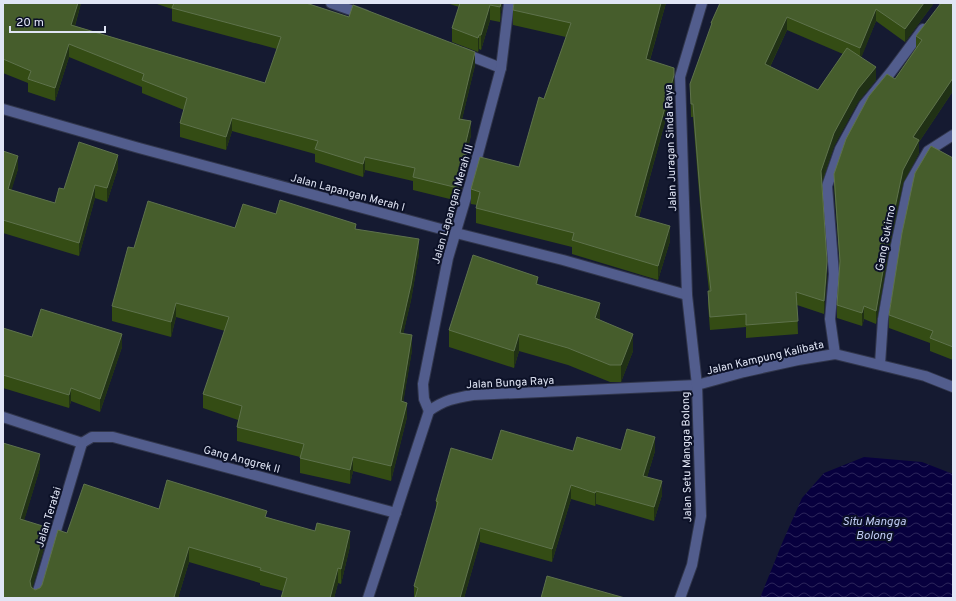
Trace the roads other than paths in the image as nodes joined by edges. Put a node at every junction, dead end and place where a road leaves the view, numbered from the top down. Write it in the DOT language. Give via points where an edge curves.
graph roads {
  1 [pos="331,3"];
  2 [pos="509,3"];
  3 [pos="702,3"];
  4 [pos="375,19"];
  5 [pos="928,22"];
  6 [pos="456,51"];
  7 [pos="500,68"];
  8 [pos="3,109"];
  9 [pos="953,135"];
  10 [pos="456,233"];
  11 [pos="687,295"];
  12 [pos="836,354"];
  13 [pos="880,364"];
  14 [pos="697,385"];
  15 [pos="953,387"];
  16 [pos="429,410"];
  17 [pos="3,417"];
  18 [pos="82,443"];
  19 [pos="396,513"];
  20 [pos="36,598"];
  21 [pos="368,598"];
  22 [pos="680,598"];
  1 -- 4 [label="street"];
  2 -- 7 [label="street, Jalan Lapangan Merah III"];
  3 -- 11 [label="street, Jalan Juragan Sinda Raya" via="680,77"];
  5 -- 12 [label="street" via="864,105 840,149 827,186 834,274 830,319"];
  6 -- 7 [label="street"];
  7 -- 10 [label="street, Jalan Lapangan Merah III"];
  8 -- 10 [label="street, Jalan Lapangan Merah I"];
  9 -- 13 [label="street, Gang Sukirno" via="928,151 909,184 883,319"];
  10 -- 11 [label="street, Jalan Lapangan Merah I"];
  10 -- 16 [label="street, Jalan Lapangan Merah III" via="448,258 423,384 424,399"];
  11 -- 14 [label="street, Jalan Juragan Sinda Raya"];
  12 -- 13 [label="street, Jalan Kampung Kalibata"];
  12 -- 14 [label="street, Jalan Kampung Kalibata" via="744,372"];
  13 -- 15 [label="street, Jalan Kampung Kalibata" via="925,376"];
  14 -- 16 [label="street, Jalan Bunga Raya" via="473,395 440,403"];
  14 -- 22 [label="street, Jalan Setu Mangga Bolong" via="701,516 692,565"];
  16 -- 19 [label="street"];
  17 -- 18 [label="street"];
  18 -- 19 [label="street, Gang Anggrek II" via="92,437 113,437"];
  18 -- 20 [label="street, Jalan Teratai"];
  19 -- 21 [label="street"];
}
